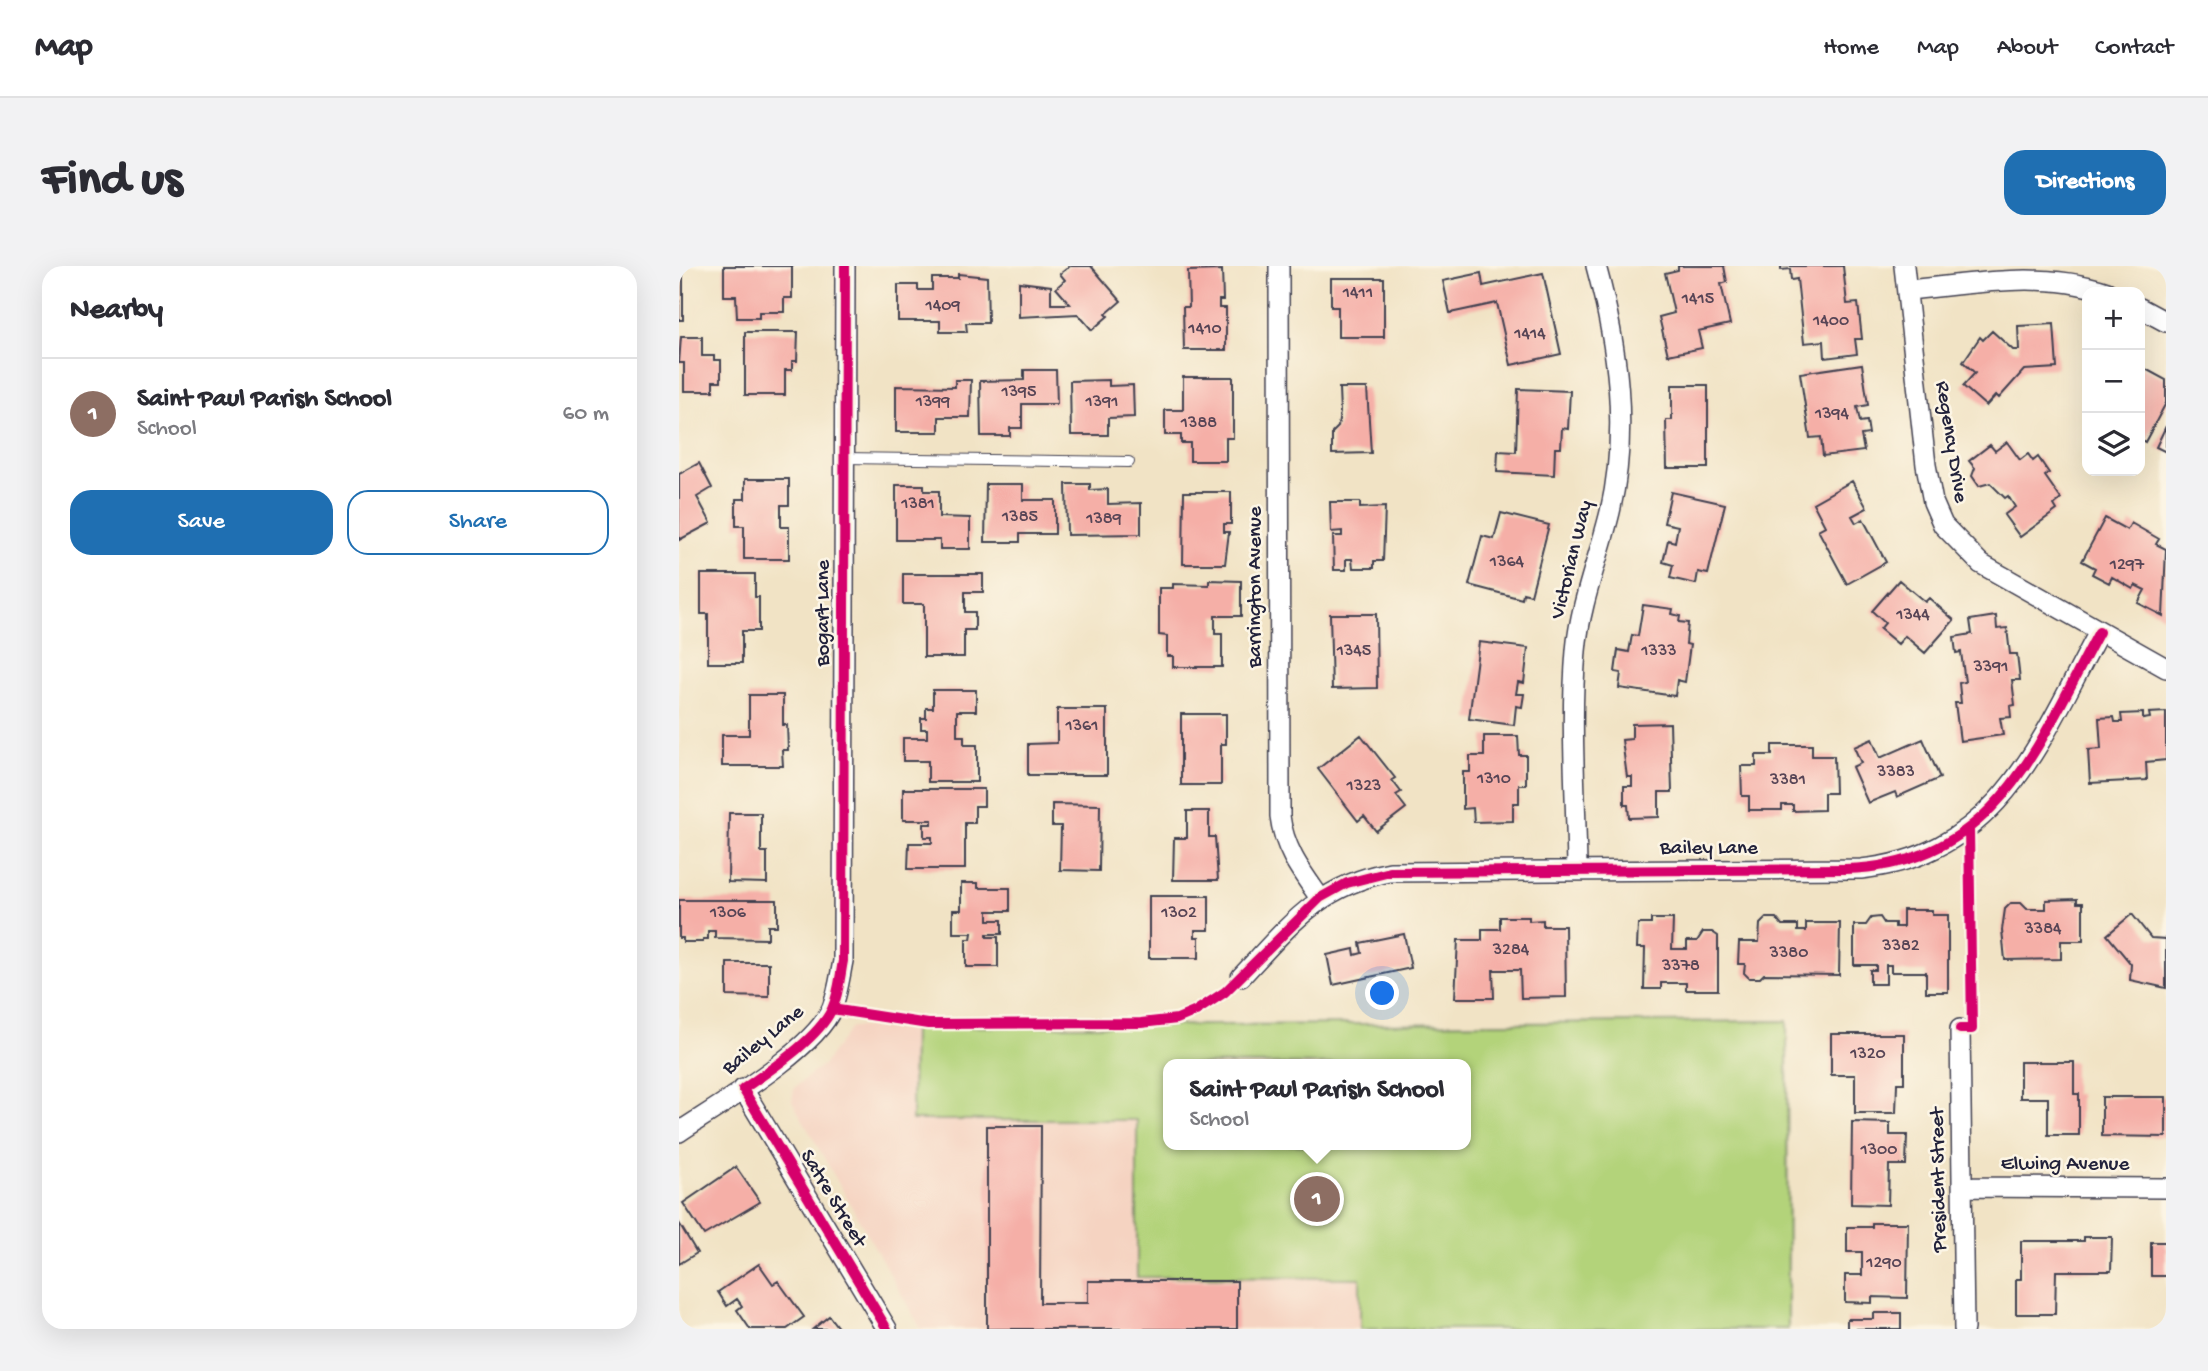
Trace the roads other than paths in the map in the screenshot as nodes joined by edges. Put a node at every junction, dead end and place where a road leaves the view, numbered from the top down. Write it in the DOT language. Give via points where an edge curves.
graph roads {
  1 [pos="845,266"];
  2 [pos="1279,266"];
  3 [pos="1596,266"];
  4 [pos="1905,266"];
  5 [pos="2089,287"];
  6 [pos="1907,290"];
  7 [pos="2145,311"];
  8 [pos="2166,322"];
  9 [pos="843,458"];
  10 [pos="1129,462"];
  11 [pos="2099,632"];
  12 [pos="2166,668"];
  13 [pos="1577,868"];
  14 [pos="1320,898"];
  15 [pos="842,961"];
  16 [pos="1241,977"];
  17 [pos="1960,1030"];
  18 [pos="743,1089"];
  19 [pos="679,1132"];
  20 [pos="1963,1187"];
  21 [pos="2166,1188"];
  22 [pos="887,1329"];
  23 [pos="1964,1329"];
  1 -- 9 [label="street, Bogart Lane"];
  2 -- 14 [label="street, Barrington Avenue" via="1280,816 1292,858"];
  3 -- 13 [label="street, Victorian Way" via="1615,353 1620,431 1612,502 1581,615 1576,652"];
  4 -- 6 [label="street, Regency Drive"];
  5 -- 6 [label="street" via="2042,279"];
  6 -- 11 [label="street, Regency Drive" via="1926,465 1943,525 1981,564"];
  7 -- 8 [label="street"];
  9 -- 10 [label="lane"];
  9 -- 15 [label="street, Bogart Lane"];
  11 -- 12 [label="street, Regency Drive"];
  11 -- 13 [label="street, Bailey Lane" via="2014,785 1980,820 1936,849 1898,863 1861,869"];
  13 -- 14 [label="street, Bailey Lane" via="1390,872 1347,883"];
  14 -- 16 [label="street, Bailey Lane"];
  15 -- 18 [label="street, Bailey Lane" via="832,1009 823,1023"];
  17 -- 20 [label="street, President Street"];
  18 -- 19 [label="street, Bailey Lane"];
  18 -- 22 [label="street, Satre Street"];
  20 -- 21 [label="street, Elwing Avenue"];
  20 -- 23 [label="street, President Street"];
}
